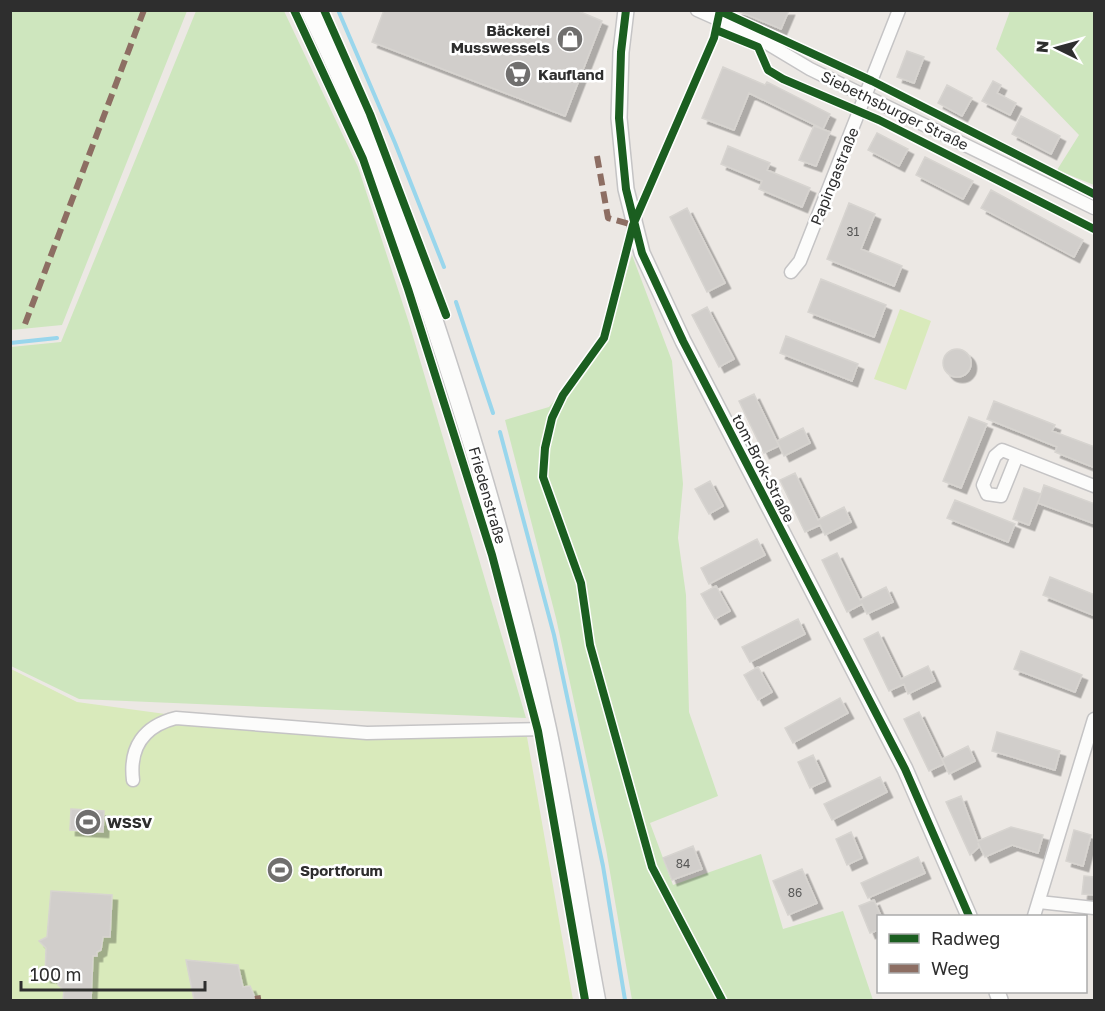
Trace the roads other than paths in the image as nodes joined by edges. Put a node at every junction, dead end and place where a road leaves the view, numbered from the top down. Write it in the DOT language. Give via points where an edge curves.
graph roads {
  1 [pos="310,10"];
  2 [pos="626,10"];
  3 [pos="698,10"];
  4 [pos="899,10"];
  5 [pos="866,96"];
  6 [pos="1095,208"];
  7 [pos="791,272"];
  8 [pos="1017,456"];
  9 [pos="1095,486"];
  10 [pos="1095,720"];
  11 [pos="547,729"];
  12 [pos="133,780"];
  13 [pos="1039,902"];
  14 [pos="1095,908"];
  15 [pos="969,915"];
  16 [pos="1034,915"];
  17 [pos="596,1000"];
  1 -- 11 [label="main road, Friedenstraße" via="392,203 434,320 499,529"];
  2 -- 15 [label="street, tom-Brok-Straße" via="619,118 626,189 642,253 683,341 905,769"];
  3 -- 5 [label="street, Siebethsburger Straße" via="753,34 810,69"];
  4 -- 5 [label="street, Papingastraße"];
  5 -- 6 [label="street, Siebethsburger Straße"];
  5 -- 7 [label="street, Papingastraße" via="800,261"];
  8 -- 9 [label="street"];
  10 -- 13 [label="street"];
  11 -- 12 [label="street" via="368,733 176,718 154,725 138,744 131,762"];
  11 -- 17 [label="main road, Friedenstraße"];
  13 -- 14 [label="street"];
  13 -- 16 [label="street"];
}
